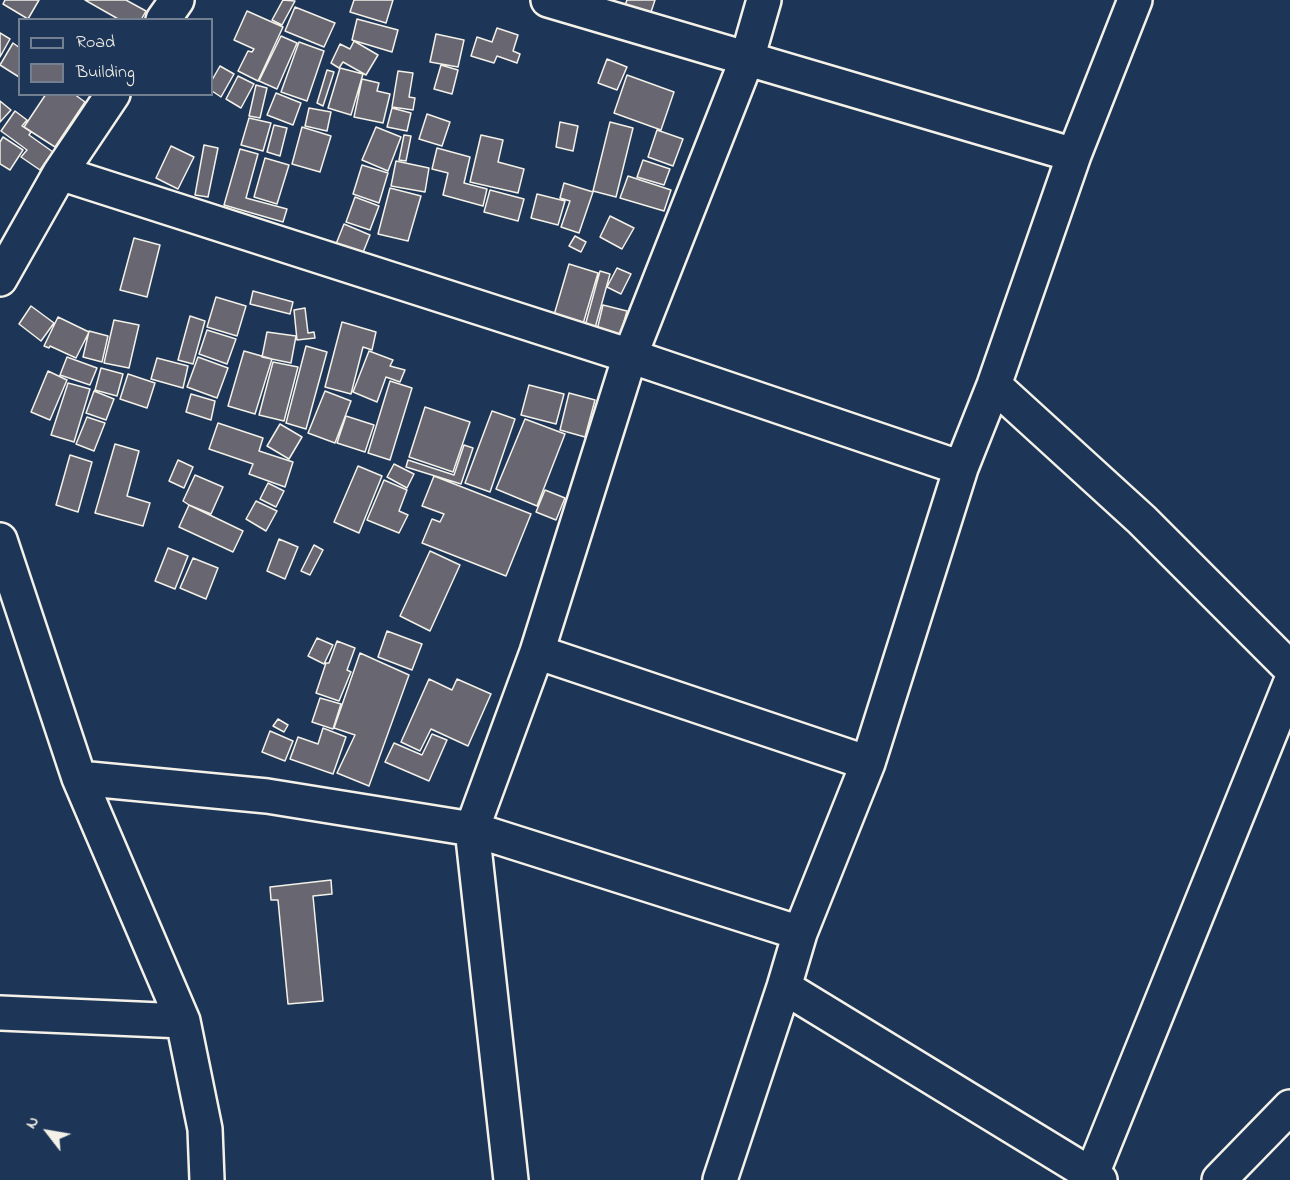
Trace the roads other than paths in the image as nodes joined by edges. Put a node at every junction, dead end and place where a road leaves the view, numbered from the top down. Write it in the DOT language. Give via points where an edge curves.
graph roads {
  1 [pos="177,0"];
  2 [pos="548,0"];
  3 [pos="764,0"];
  4 [pos="1135,0"];
  5 [pos="165,18"];
  6 [pos="747,59"];
  7 [pos="112,96"];
  8 [pos="1074,154"];
  9 [pos="60,173"];
  10 [pos="0,279"];
  11 [pos="630,356"];
  12 [pos="994,385"];
  13 [pos="961,468"];
  14 [pos="0,540"];
  15 [pos="537,652"];
  16 [pos="1290,668"];
  17 [pos="1290,684"];
  18 [pos="868,763"];
  19 [pos="79,778"];
  20 [pos="472,829"];
  21 [pos="800,933"];
  22 [pos="784,987"];
  23 [pos="0,1013"];
  24 [pos="183,1021"];
  25 [pos="1290,1107"];
  26 [pos="727,1176"];
  27 [pos="1096,1177"];
  28 [pos="207,1180"];
  29 [pos="511,1180"];
  30 [pos="1219,1180"];
  1 -- 5 [label="street"];
  2 -- 6 [label="street"];
  3 -- 6 [label="street"];
  4 -- 8 [label="street"];
  6 -- 8 [label="street"];
  6 -- 11 [label="street"];
  7 -- 9 [label="street"];
  8 -- 12 [label="street"];
  9 -- 10 [label="street"];
  9 -- 11 [label="street"];
  11 -- 13 [label="street"];
  11 -- 15 [label="street"];
  12 -- 13 [label="street"];
  12 -- 16 [label="street" via="1142,520"];
  13 -- 18 [label="street"];
  14 -- 19 [label="street"];
  15 -- 18 [label="street"];
  15 -- 20 [label="street"];
  17 -- 27 [label="street"];
  18 -- 21 [label="street"];
  19 -- 20 [label="street" via="267,796"];
  19 -- 24 [label="street"];
  20 -- 21 [label="street"];
  20 -- 29 [label="street"];
  21 -- 22 [label="street"];
  22 -- 26 [label="street"];
  22 -- 27 [label="street"];
  23 -- 24 [label="street"];
  24 -- 28 [label="street" via="205,1129"];
  25 -- 30 [label="street"];
}
